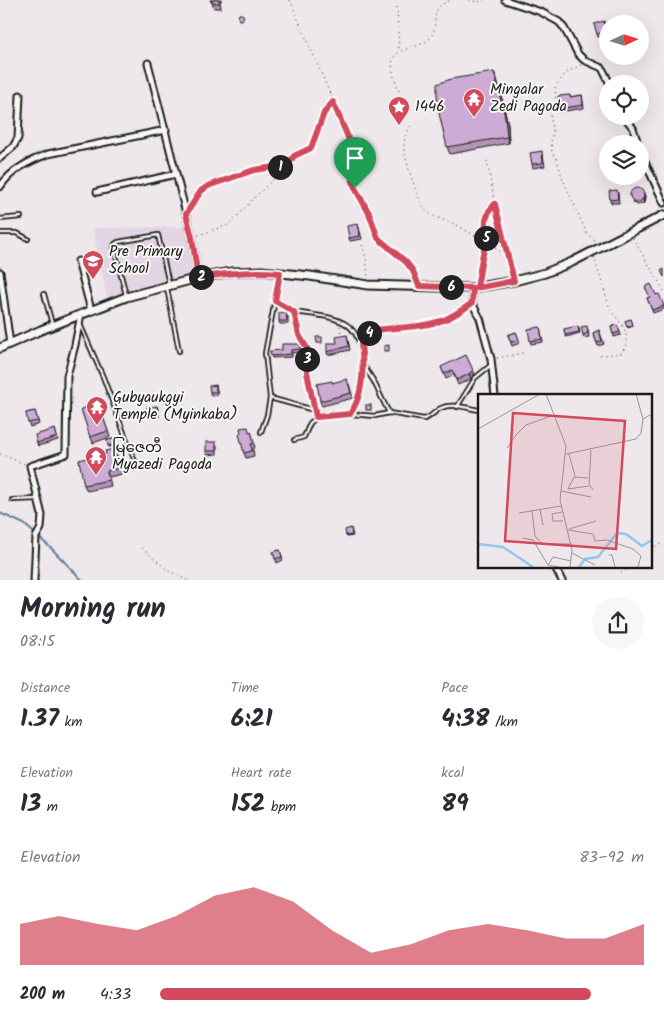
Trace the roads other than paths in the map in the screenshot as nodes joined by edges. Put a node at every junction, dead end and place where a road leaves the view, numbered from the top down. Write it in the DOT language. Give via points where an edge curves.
graph roads {
  1 [pos="505,0"];
  2 [pos="148,63"];
  3 [pos="606,75"];
  4 [pos="20,95"];
  5 [pos="166,130"];
  6 [pos="0,158"];
  7 [pos="176,174"];
  8 [pos="649,174"];
  9 [pos="0,188"];
  10 [pos="97,192"];
  11 [pos="664,203"];
  12 [pos="664,215"];
  13 [pos="21,217"];
  14 [pos="0,219"];
  15 [pos="0,233"];
  16 [pos="28,239"];
  17 [pos="78,261"];
  18 [pos="0,272"];
  19 [pos="280,273"];
  20 [pos="198,278"];
  21 [pos="1,280"];
  22 [pos="168,285"];
  23 [pos="475,288"];
  24 [pos="44,294"];
  25 [pos="126,297"];
  26 [pos="275,301"];
  27 [pos="472,303"];
  28 [pos="91,310"];
  29 [pos="294,312"];
  30 [pos="81,314"];
  31 [pos="79,323"];
  32 [pos="52,325"];
  33 [pos="10,344"];
  34 [pos="361,344"];
  35 [pos="0,348"];
  36 [pos="179,351"];
  37 [pos="492,362"];
  38 [pos="362,364"];
  39 [pos="495,394"];
  40 [pos="270,398"];
  41 [pos="457,407"];
  42 [pos="314,410"];
  43 [pos="478,410"];
  44 [pos="350,414"];
  45 [pos="389,414"];
  46 [pos="316,417"];
  47 [pos="261,432"];
  48 [pos="294,440"];
  49 [pos="137,467"];
  50 [pos="39,499"];
  51 [pos="12,500"];
  52 [pos="556,568"];
  53 [pos="34,580"];
  54 [pos="562,580"];
  1 -- 3 [label="street" via="544,13 559,22 576,51 602,68"];
  2 -- 5 [label="street"];
  4 -- 6 [label="street" via="18,138"];
  5 -- 7 [label="street"];
  5 -- 9 [label="street" via="36,158 14,171"];
  7 -- 10 [label="street"];
  7 -- 20 [label="street" via="192,237"];
  8 -- 11 [label="street"];
  12 -- 23 [label="main road" via="545,273"];
  13 -- 14 [label="lane"];
  15 -- 16 [label="lane" via="17,233"];
  17 -- 28 [label="street"];
  18 -- 21 [label="street"];
  19 -- 20 [label="main road" via="232,272"];
  19 -- 23 [label="main road" via="368,285"];
  19 -- 26 [label="lane"];
  20 -- 22 [label="main road"];
  21 -- 33 [label="street"];
  22 -- 25 [label="main road"];
  22 -- 25 [label="lane" via="158,235 118,242 114,248"];
  22 -- 36 [label="lane"];
  23 -- 27 [label="street"];
  24 -- 32 [label="lane"];
  25 -- 28 [label="main road"];
  26 -- 29 [label="lane"];
  26 -- 40 [label="lane" via="265,353"];
  27 -- 34 [label="lane" via="457,314 431,324 376,330 366,335"];
  27 -- 37 [label="street" via="480,318"];
  28 -- 30 [label="main road"];
  29 -- 34 [label="lane" via="340,320 356,334"];
  29 -- 42 [label="lane" via="299,335 307,348 307,372"];
  30 -- 31 [label="street"];
  30 -- 32 [label="main road"];
  31 -- 49 [label="lane"];
  31 -- 50 [label="street" via="67,376 68,450 66,454 30,466"];
  32 -- 33 [label="main road"];
  33 -- 35 [label="main road"];
  34 -- 38 [label="lane"];
  37 -- 39 [label="street"];
  37 -- 41 [label="lane" via="475,378"];
  38 -- 44 [label="lane" via="359,398"];
  38 -- 45 [label="lane"];
  40 -- 42 [label="lane"];
  40 -- 47 [label="lane"];
  41 -- 43 [label="lane"];
  41 -- 45 [label="lane" via="442,407 427,419"];
  42 -- 46 [label="lane"];
  44 -- 45 [label="lane"];
  44 -- 46 [label="lane"];
  46 -- 48 [label="lane" via="304,436"];
  50 -- 51 [label="lane"];
  50 -- 53 [label="street" via="42,515 37,534"];
  52 -- 54 [label="street"];
}
